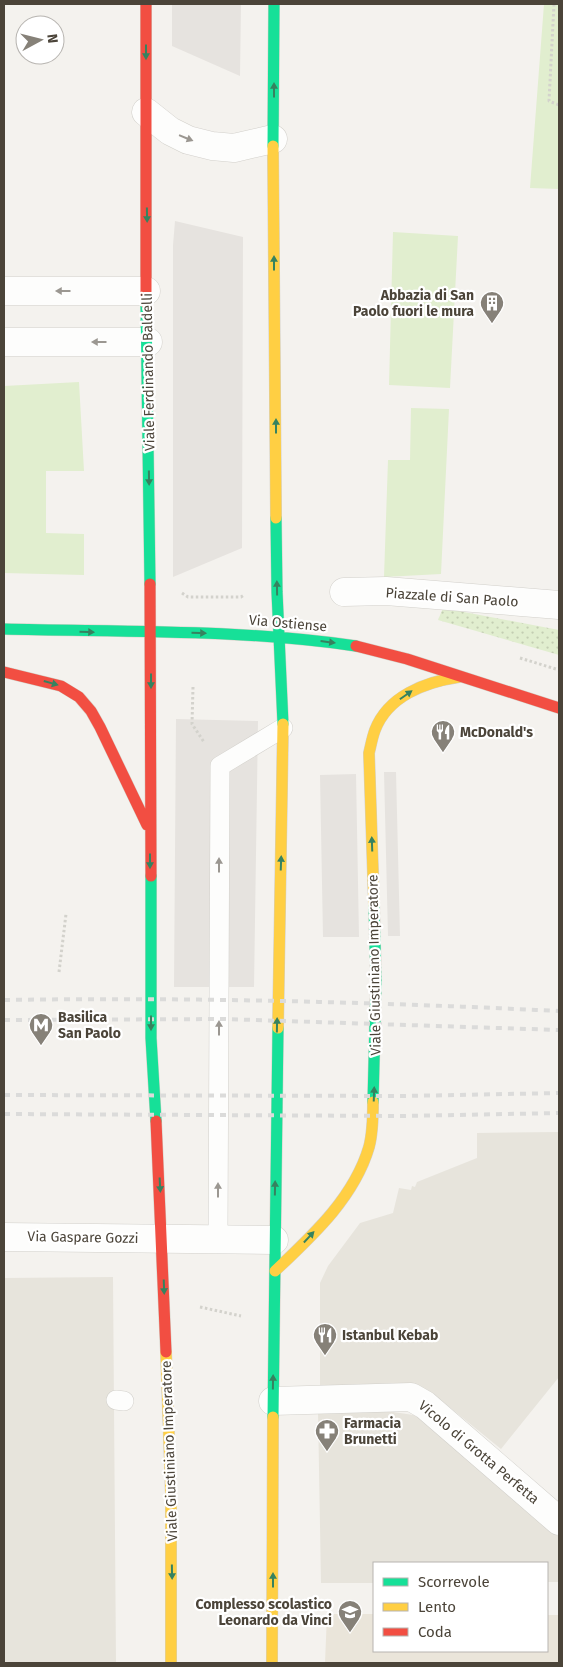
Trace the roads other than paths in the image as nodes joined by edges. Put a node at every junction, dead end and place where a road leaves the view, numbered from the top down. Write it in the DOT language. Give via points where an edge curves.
graph roads {
  1 [pos="146,4"];
  2 [pos="274,4"];
  3 [pos="146,112"];
  4 [pos="273,139"];
  5 [pos="146,290"];
  6 [pos="4,291"];
  7 [pos="4,342"];
  8 [pos="148,342"];
  9 [pos="344,592"];
  10 [pos="559,605"];
  11 [pos="4,628"];
  12 [pos="150,632"];
  13 [pos="279,637"];
  14 [pos="4,672"];
  15 [pos="459,677"];
  16 [pos="559,708"];
  17 [pos="283,728"];
  18 [pos="150,832"];
  19 [pos="4,1236"];
  20 [pos="162,1238"];
  21 [pos="218,1239"];
  22 [pos="274,1240"];
  23 [pos="275,1271"];
  24 [pos="273,1401"];
  25 [pos="559,1521"];
  26 [pos="171,1663"];
  27 [pos="272,1663"];
  1 -- 3 [label="street, Viale Ferdinando Baldelli, one-way"];
  4 -- 2 [label="street, one-way"];
  3 -- 4 [label="street, one-way" via="170,131 212,146 234,148"];
  3 -- 5 [label="street, Viale Ferdinando Baldelli, one-way"];
  13 -- 4 [label="street, one-way"];
  5 -- 6 [label="street, one-way"];
  5 -- 8 [label="street, Viale Ferdinando Baldelli"];
  8 -- 7 [label="street, one-way"];
  8 -- 12 [label="street, Viale Ferdinando Baldelli, one-way"];
  9 -- 10 [label="street, Piazzale di San Paolo" via="386,591"];
  11 -- 12 [label="street, Via Ostiense, one-way"];
  12 -- 13 [label="street, Via Ostiense, one-way"];
  12 -- 18 [label="street, Viale Giustiniano Imperatore, one-way"];
  13 -- 15 [label="street, Via Ostiense, one-way" via="358,646"];
  13 -- 17 [label="street"];
  14 -- 18 [label="street, one-way" via="61,686 80,696 95,719"];
  15 -- 16 [label="street, Via Ostiense"];
  23 -- 15 [label="street, Viale Giustiniano Imperatore, one-way" via="342,1198 360,1170 371,1142 376,983 369,753 373,735 392,706 410,691 431,681"];
  21 -- 17 [label="lane, one-way" via="220,766"];
  22 -- 17 [label="street, one-way"];
  18 -- 20 [label="street, Viale Giustiniano Imperatore, one-way" via="151,1038"];
  19 -- 20 [label="street, Via Gaspare Gozzi"];
  20 -- 21 [label="street"];
  20 -- 26 [label="street, Viale Giustiniano Imperatore, one-way" via="171,1495"];
  21 -- 22 [label="street"];
  22 -- 23 [label="street"];
  24 -- 23 [label="street, one-way"];
  24 -- 25 [label="street, Vicolo di Grotta Perfetta" via="411,1397 425,1405"];
  27 -- 24 [label="street, one-way"];
}
